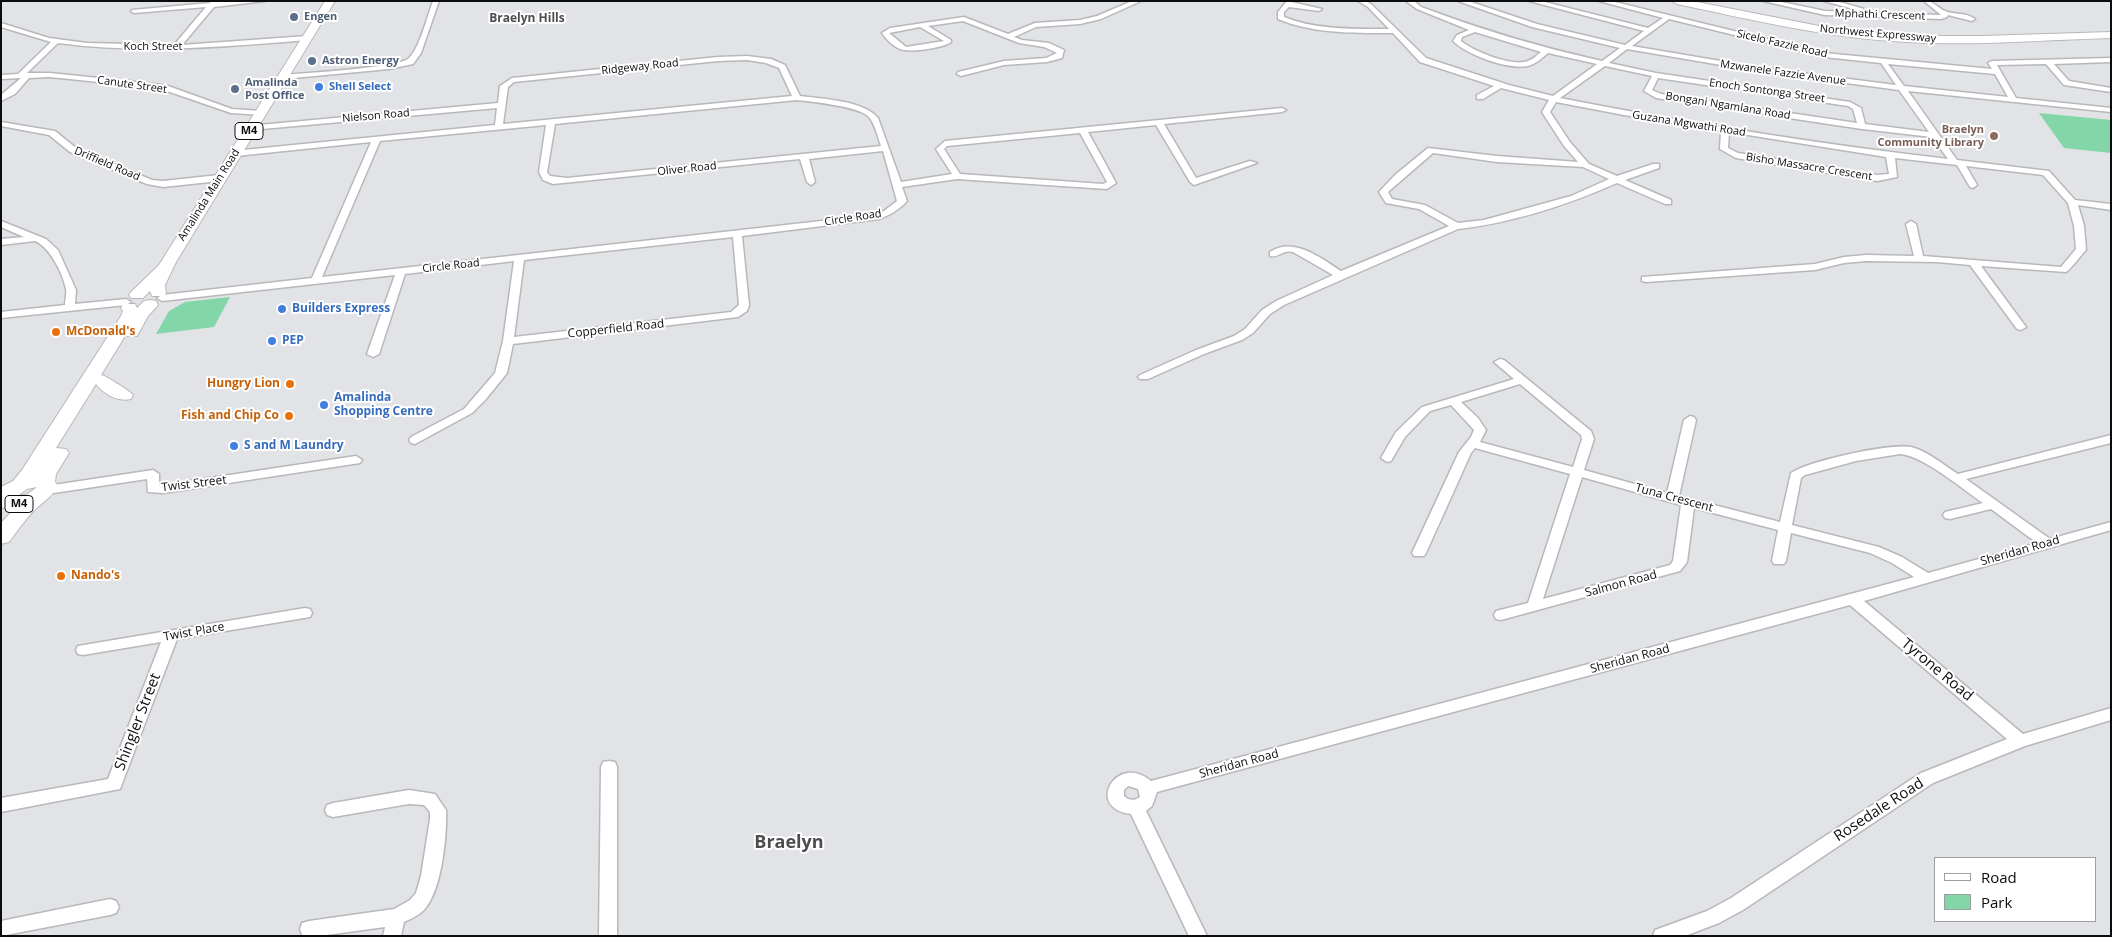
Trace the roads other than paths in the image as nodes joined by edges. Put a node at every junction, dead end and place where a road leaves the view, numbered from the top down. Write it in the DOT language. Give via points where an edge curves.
graph roads {
  1 [pos="262,1"];
  2 [pos="330,1"];
  3 [pos="436,1"];
  4 [pos="1138,1"];
  5 [pos="1361,1"];
  6 [pos="1409,1"];
  7 [pos="1461,1"];
  8 [pos="1532,1"];
  9 [pos="1602,1"];
  10 [pos="1677,1"];
  11 [pos="1690,1"];
  12 [pos="1766,1"];
  13 [pos="1801,1"];
  14 [pos="1827,1"];
  15 [pos="1927,1"];
  16 [pos="214,3"];
  17 [pos="1289,3"];
  18 [pos="1791,7"];
  19 [pos="1319,9"];
  20 [pos="1863,9"];
  21 [pos="134,11"];
  22 [pos="1944,13"];
  23 [pos="1668,17"];
  24 [pos="1972,19"];
  25 [pos="1,25"];
  26 [pos="922,25"];
  27 [pos="1475,30"];
  28 [pos="1648,30"];
  29 [pos="1393,31"];
  30 [pos="2111,33"];
  31 [pos="1007,37"];
  32 [pos="307,38"];
  33 [pos="56,41"];
  34 [pos="176,47"];
  35 [pos="1624,47"];
  36 [pos="1547,51"];
  37 [pos="2111,60"];
  38 [pos="1882,61"];
  39 [pos="1602,63"];
  40 [pos="2049,63"];
  41 [pos="1996,72"];
  42 [pos="961,74"];
  43 [pos="24,75"];
  44 [pos="1656,75"];
  45 [pos="282,76"];
  46 [pos="1,77"];
  47 [pos="1500,85"];
  48 [pos="1903,90"];
  49 [pos="2111,90"];
  50 [pos="1480,97"];
  51 [pos="797,98"];
  52 [pos="1,99"];
  53 [pos="1554,99"];
  54 [pos="2014,101"];
  55 [pos="501,105"];
  56 [pos="1282,110"];
  57 [pos="2111,110"];
  58 [pos="259,113"];
  59 [pos="551,122"];
  60 [pos="1159,122"];
  61 [pos="1,124"];
  62 [pos="1862,126"];
  63 [pos="499,127"];
  64 [pos="250,128"];
  65 [pos="1082,130"];
  66 [pos="1725,130"];
  67 [pos="1934,135"];
  68 [pos="377,138"];
  69 [pos="886,148"];
  70 [pos="236,153"];
  71 [pos="1890,155"];
  72 [pos="804,156"];
  73 [pos="1253,163"];
  74 [pos="1957,163"];
  75 [pos="1584,165"];
  76 [pos="1656,166"];
  77 [pos="957,176"];
  78 [pos="219,178"];
  79 [pos="1618,179"];
  80 [pos="811,182"];
  81 [pos="898,185"];
  82 [pos="1973,186"];
  83 [pos="2069,200"];
  84 [pos="1668,202"];
  85 [pos="2111,207"];
  86 [pos="1,224"];
  87 [pos="1911,224"];
  88 [pos="1456,226"];
  89 [pos="737,233"];
  90 [pos="35,239"];
  91 [pos="1,242"];
  92 [pos="1273,254"];
  93 [pos="1919,258"];
  94 [pos="519,259"];
  95 [pos="1973,262"];
  96 [pos="401,271"];
  97 [pos="1340,275"];
  98 [pos="1646,279"];
  99 [pos="316,280"];
  100 [pos="144,300"];
  101 [pos="70,307"];
  102 [pos="1,315"];
  103 [pos="2021,327"];
  104 [pos="508,341"];
  105 [pos="373,354"];
  106 [pos="1500,362"];
  107 [pos="1144,378"];
  108 [pos="102,380"];
  109 [pos="1522,380"];
  110 [pos="124,395"];
  111 [pos="1453,401"];
  112 [pos="1690,420"];
  113 [pos="2111,439"];
  114 [pos="416,440"];
  115 [pos="1472,443"];
  116 [pos="1387,458"];
  117 [pos="356,460"];
  118 [pos="1578,471"];
  119 [pos="1956,478"];
  120 [pos="36,489"];
  121 [pos="1672,498"];
  122 [pos="1688,503"];
  123 [pos="1992,505"];
  124 [pos="1950,515"];
  125 [pos="2111,526"];
  126 [pos="1786,527"];
  127 [pos="1,529"];
  128 [pos="1,537"];
  129 [pos="2048,544"];
  130 [pos="1419,553"];
  131 [pos="1779,561"];
  132 [pos="1925,578"];
  133 [pos="1853,599"];
  134 [pos="1534,606"];
  135 [pos="305,613"];
  136 [pos="1501,615"];
  137 [pos="171,636"];
  138 [pos="84,650"];
  139 [pos="2111,714"];
  140 [pos="2020,741"];
  141 [pos="609,767"];
  142 [pos="1148,788"];
  143 [pos="1,805"];
  144 [pos="1136,808"];
  145 [pos="333,810"];
  146 [pos="110,907"];
  147 [pos="396,916"];
  148 [pos="309,928"];
  149 [pos="1,929"];
  150 [pos="392,936"];
  151 [pos="608,936"];
  152 [pos="1198,936"];
  153 [pos="1662,936"];
  1 -- 16 [label="street"];
  2 -- 32 [label="main road, Amalinda Main Road / M4"];
  3 -- 45 [label="street" via="417,53 410,62"];
  4 -- 31 [label="street" via="1099,18 1035,25"];
  5 -- 29 [label="street, Guzana Mgwathi Road" via="1370,6"];
  6 -- 27 [label="street, Bongani Ngamlana Road"];
  7 -- 35 [label="street, Mzwanele Fazzie Avenue" via="1540,28"];
  8 -- 28 [label="street"];
  9 -- 23 [label="street, Sicelo Fazzie Road"];
  10 -- 30 [label="main road, Northwest Expressway" via="1805,27 1904,38 1997,39"];
  11 -- 30 [label="main road, Northwest Expressway" via="1797,23 1897,35 1979,37"];
  12 -- 18 [label="street"];
  13 -- 18 [label="street"];
  14 -- 20 [label="street"];
  15 -- 22 [label="street, Mphathi Crescent"];
  16 -- 21 [label="street"];
  16 -- 34 [label="street"];
  17 -- 19 [label="street"];
  17 -- 29 [label="street" via="1279,17 1289,22 1350,30"];
  18 -- 22 [label="street, Mphathi Crescent" via="1832,14 1941,17 1945,16"];
  22 -- 24 [label="street"];
  23 -- 28 [label="street"];
  23 -- 38 [label="street, Sicelo Fazzie Road" via="1815,53"];
  25 -- 33 [label="street, Koch Street"];
  26 -- 26 [label="street" via="949,40 944,44 906,49 886,33"];
  26 -- 31 [label="street" via="964,19"];
  27 -- 36 [label="street, Bongani Ngamlana Road"];
  27 -- 36 [label="street" via="1459,36 1457,41 1473,52 1511,64 1528,64"];
  28 -- 35 [label="street"];
  29 -- 47 [label="street, Guzana Mgwathi Road" via="1423,60"];
  31 -- 42 [label="street" via="1052,47 1061,54 1051,60 1012,62"];
  32 -- 34 [label="street, Koch Street"];
  32 -- 45 [label="main road, Amalinda Main Road / M4"];
  33 -- 34 [label="street, Koch Street"];
  33 -- 43 [label="street"];
  35 -- 39 [label="street"];
  35 -- 48 [label="street, Mzwanele Fazzie Avenue"];
  36 -- 39 [label="street, Bongani Ngamlana Road"];
  37 -- 40 [label="street"];
  38 -- 41 [label="street, Sicelo Fazzie Road"];
  38 -- 48 [label="street"];
  39 -- 44 [label="street, Bongani Ngamlana Road"];
  39 -- 53 [label="street"];
  40 -- 41 [label="street" via="1992,64"];
  40 -- 49 [label="street" via="2067,83"];
  41 -- 54 [label="street"];
  43 -- 46 [label="street, Canute Street"];
  43 -- 52 [label="street" via="12,92"];
  43 -- 58 [label="street, Canute Street" via="50,74 157,86 231,111"];
  44 -- 62 [label="street, Enoch Sontonga Street" via="1846,103 1856,108"];
  44 -- 62 [label="street, Bongani Ngamlana Road" via="1648,90 1659,96"];
  45 -- 58 [label="main road, Amalinda Main Road / M4"];
  47 -- 50 [label="street"];
  47 -- 53 [label="street, Guzana Mgwathi Road"];
  48 -- 54 [label="street, Mzwanele Fazzie Avenue"];
  48 -- 67 [label="street"];
  51 -- 55 [label="street, Ridgeway Road" via="778,64 734,58 522,78 506,84"];
  51 -- 59 [label="street, Circle Road"];
  51 -- 69 [label="street, Circle Road" via="839,103 869,113"];
  53 -- 66 [label="street, Guzana Mgwathi Road"];
  53 -- 75 [label="street" via="1546,110 1547,116"];
  54 -- 57 [label="street, Mzwanele Fazzie Avenue"];
  55 -- 63 [label="street, Ridgeway Road"];
  55 -- 64 [label="street, Nielson Road"];
  56 -- 60 [label="street"];
  58 -- 64 [label="main road, Amalinda Main Road / M4"];
  59 -- 63 [label="street, Circle Road"];
  59 -- 72 [label="street, Oliver Road" via="544,172 546,178 554,181"];
  60 -- 65 [label="street"];
  60 -- 73 [label="street" via="1194,182"];
  61 -- 78 [label="street, Driffield Road" via="52,132 74,150 150,182 163,184"];
  62 -- 67 [label="street, Bongani Ngamlana Road"];
  63 -- 68 [label="street, Circle Road"];
  64 -- 70 [label="main road, Amalinda Main Road / M4"];
  65 -- 77 [label="street" via="945,144 940,149"];
  65 -- 77 [label="street" via="1112,183 1109,185"];
  66 -- 71 [label="street, Guzana Mgwathi Road"];
  66 -- 71 [label="street, Bisho Massacre Crescent" via="1724,148 1736,155 1878,178 1894,175"];
  67 -- 74 [label="street"];
  68 -- 70 [label="street, Circle Road"];
  68 -- 99 [label="street"];
  69 -- 72 [label="street, Oliver Road"];
  69 -- 81 [label="street, Circle Road"];
  70 -- 78 [label="main road, Amalinda Main Road / M4"];
  71 -- 74 [label="street, Guzana Mgwathi Road"];
  72 -- 80 [label="street"];
  74 -- 82 [label="street"];
  74 -- 83 [label="street, Guzana Mgwathi Road" via="2046,173"];
  75 -- 79 [label="street"];
  75 -- 88 [label="street" via="1497,159 1431,150 1383,192 1389,201 1422,207"];
  76 -- 79 [label="street"];
  77 -- 81 [label="street"];
  78 -- 100 [label="main road, Amalinda Main Road / M4"];
  79 -- 84 [label="street"];
  79 -- 88 [label="street" via="1574,198 1486,224"];
  81 -- 89 [label="street, Circle Road" via="902,201 893,211 884,214"];
  83 -- 85 [label="street"];
  83 -- 95 [label="street" via="2079,226 2082,250 2066,268 2053,270"];
  86 -- 90 [label="street"];
  87 -- 93 [label="street"];
  88 -- 97 [label="street"];
  89 -- 94 [label="street, Circle Road"];
  89 -- 104 [label="street, Copperfield Road" via="744,305 739,312 724,317"];
  90 -- 91 [label="street"];
  90 -- 101 [label="street" via="43,241 55,252 71,290"];
  92 -- 97 [label="street" via="1289,248"];
  93 -- 95 [label="street"];
  93 -- 98 [label="street" via="1854,258 1815,267"];
  94 -- 96 [label="street, Circle Road"];
  94 -- 104 [label="street"];
  95 -- 103 [label="street"];
  96 -- 99 [label="street, Circle Road"];
  96 -- 105 [label="street"];
  97 -- 107 [label="street" via="1280,303 1238,338"];
  99 -- 100 [label="street, Circle Road"];
  100 -- 101 [label="street, Circle Road"];
  100 -- 108 [label="main road, Amalinda Main Road / M4" via="141,314"];
  100 -- 120 [label="main road, Amalinda Main Road / M4" via="131,310 30,474"];
  101 -- 102 [label="street, Circle Road"];
  104 -- 114 [label="street" via="500,373 482,398 468,411"];
  106 -- 109 [label="street"];
  108 -- 110 [label="main road" via="110,389"];
  108 -- 120 [label="main road, Amalinda Main Road / M4"];
  109 -- 111 [label="street"];
  109 -- 118 [label="street" via="1587,434"];
  111 -- 115 [label="street" via="1479,426 1479,434"];
  111 -- 116 [label="street" via="1426,409 1400,435"];
  112 -- 121 [label="street"];
  113 -- 119 [label="street"];
  115 -- 118 [label="street, Tuna Crescent"];
  115 -- 130 [label="street"];
  117 -- 120 [label="street, Twist Street" via="163,489 153,489 153,474"];
  118 -- 121 [label="street, Tuna Crescent"];
  118 -- 134 [label="street"];
  119 -- 123 [label="street"];
  119 -- 126 [label="street" via="1905,450 1801,472 1796,476"];
  120 -- 127 [label="main road, M4" via="19,504 8,503"];
  120 -- 128 [label="main road, Amalinda Main Road / M4"];
  121 -- 122 [label="street, Tuna Crescent"];
  122 -- 126 [label="street, Tuna Crescent"];
  122 -- 134 [label="street, Salmon Road" via="1680,562 1675,568"];
  123 -- 124 [label="street"];
  123 -- 129 [label="street"];
  125 -- 129 [label="street, Sheridan Road"];
  126 -- 131 [label="street"];
  126 -- 132 [label="street, Tuna Crescent" via="1880,552"];
  129 -- 132 [label="street, Sheridan Road"];
  132 -- 133 [label="street, Sheridan Road"];
  133 -- 140 [label="street, Tyrone Road"];
  133 -- 142 [label="street, Sheridan Road"];
  134 -- 136 [label="street, Salmon Road"];
  135 -- 137 [label="street, Twist Place"];
  137 -- 138 [label="street, Twist Place"];
  137 -- 143 [label="street, Shingler Street" via="114,784"];
  139 -- 140 [label="street, Rosedale Road"];
  140 -- 153 [label="street, Rosedale Road" via="1928,778 1738,904"];
  141 -- 151 [label="street"];
  142 -- 144 [label="street" via="1148,799"];
  142 -- 144 [label="street" via="1142,782 1130,779 1116,786 1114,796 1117,801 1125,807"];
  144 -- 152 [label="street"];
  145 -- 147 [label="street" via="409,797 429,799 435,804 438,819 424,897 408,912"];
  146 -- 149 [label="street"];
  147 -- 148 [label="street"];
  147 -- 150 [label="street"];
}
